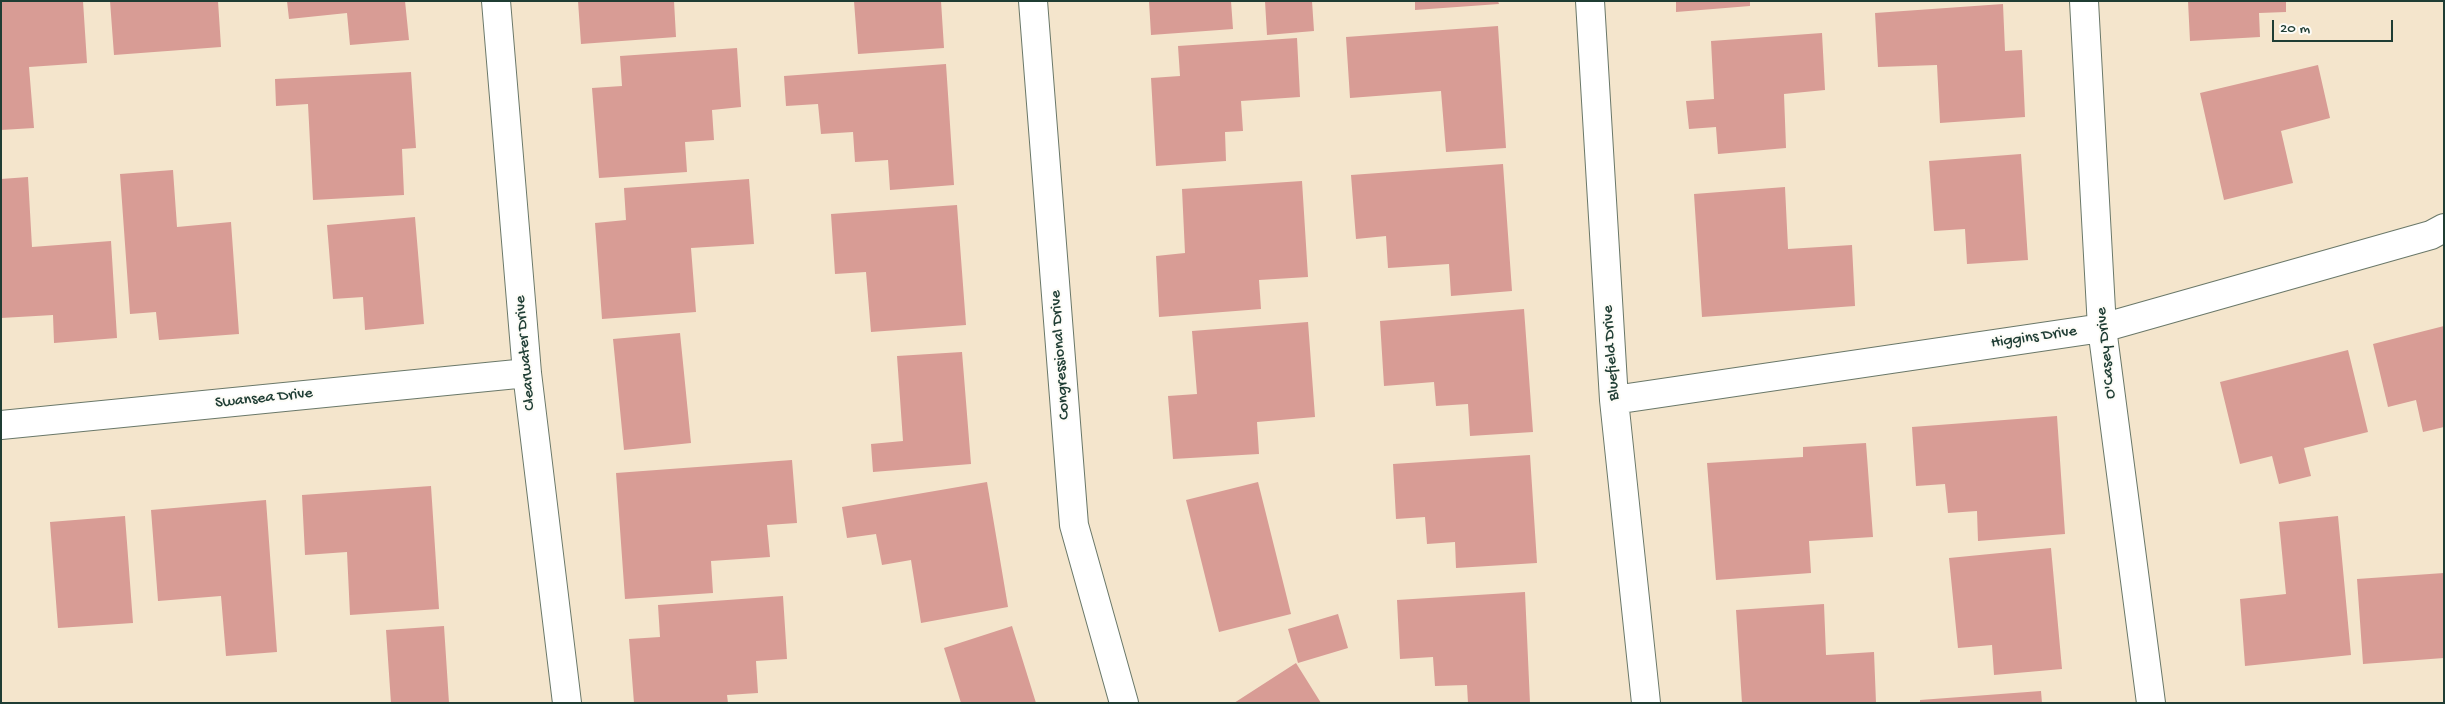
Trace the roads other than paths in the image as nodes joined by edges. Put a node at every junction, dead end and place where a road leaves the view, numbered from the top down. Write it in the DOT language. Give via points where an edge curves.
graph roads {
  1 [pos="496,1"];
  2 [pos="1033,1"];
  3 [pos="1590,1"];
  4 [pos="2084,1"];
  5 [pos="2444,228"];
  6 [pos="2102,328"];
  7 [pos="527,373"];
  8 [pos="1614,400"];
  9 [pos="1,425"];
  10 [pos="567,703"];
  11 [pos="1124,703"];
  12 [pos="1646,703"];
  13 [pos="2151,703"];
  1 -- 7 [label="street, Clearwater Drive"];
  2 -- 11 [label="street, Congressional Drive" via="1074,525"];
  3 -- 8 [label="street, Bluefield Drive"];
  4 -- 6 [label="street, O'Casey Drive"];
  5 -- 6 [label="street, Higgins Drive" via="2431,235"];
  6 -- 8 [label="street, Higgins Drive"];
  6 -- 13 [label="street, O'Casey Drive"];
  7 -- 9 [label="street, Swansea Drive"];
  7 -- 10 [label="street, Clearwater Drive"];
  8 -- 12 [label="street, Bluefield Drive"];
}
